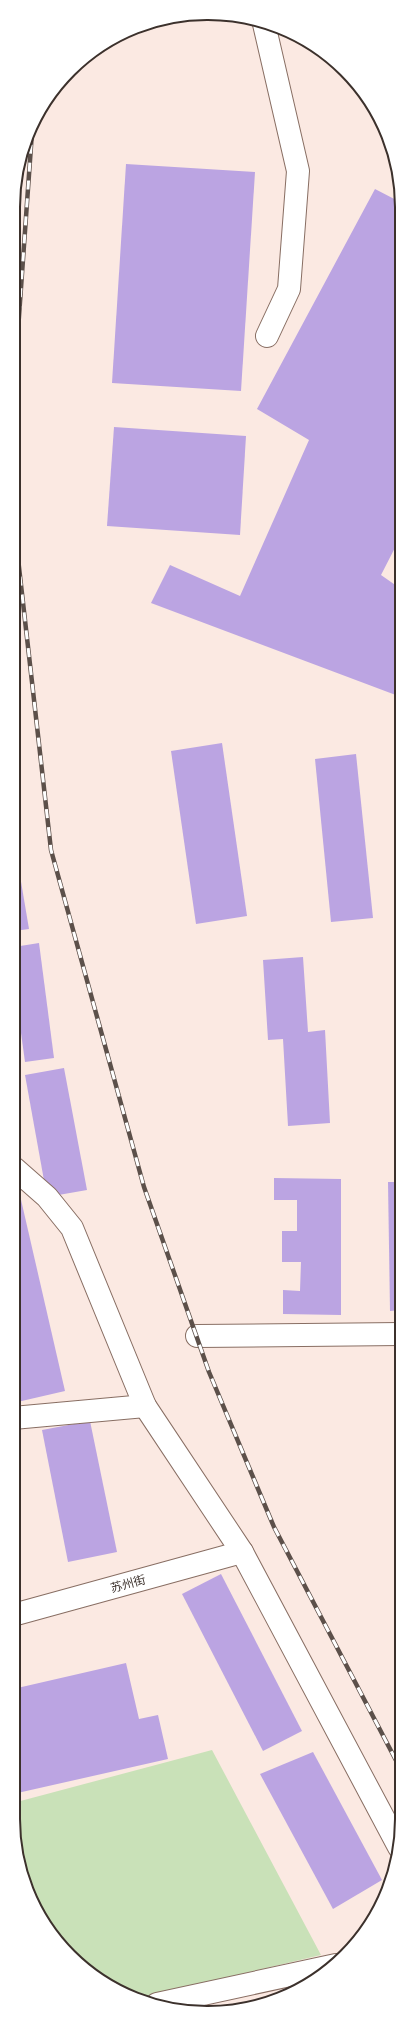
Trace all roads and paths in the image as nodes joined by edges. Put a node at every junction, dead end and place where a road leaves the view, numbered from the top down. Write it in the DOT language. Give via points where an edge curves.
graph roads {
  1 [pos="265,29"];
  2 [pos="267,336"];
  3 [pos="20,1173"];
  4 [pos="395,1334"];
  5 [pos="197,1336"];
  6 [pos="145,1406"];
  7 [pos="20,1417"];
  8 [pos="242,1552"];
  9 [pos="20,1613"];
  10 [pos="394,1837"];
  11 [pos="320,1969"];
  12 [pos="168,2002"];
  1 -- 2 [label="street" via="298,171 289,289"];
  3 -- 6 [label="street" via="47,1197 72,1228"];
  4 -- 5 [label="street"];
  6 -- 7 [label="street"];
  6 -- 8 [label="street"];
  8 -- 9 [label="street, 苏州街"];
  8 -- 10 [label="street"];
  11 -- 12 [label="street"];
}
